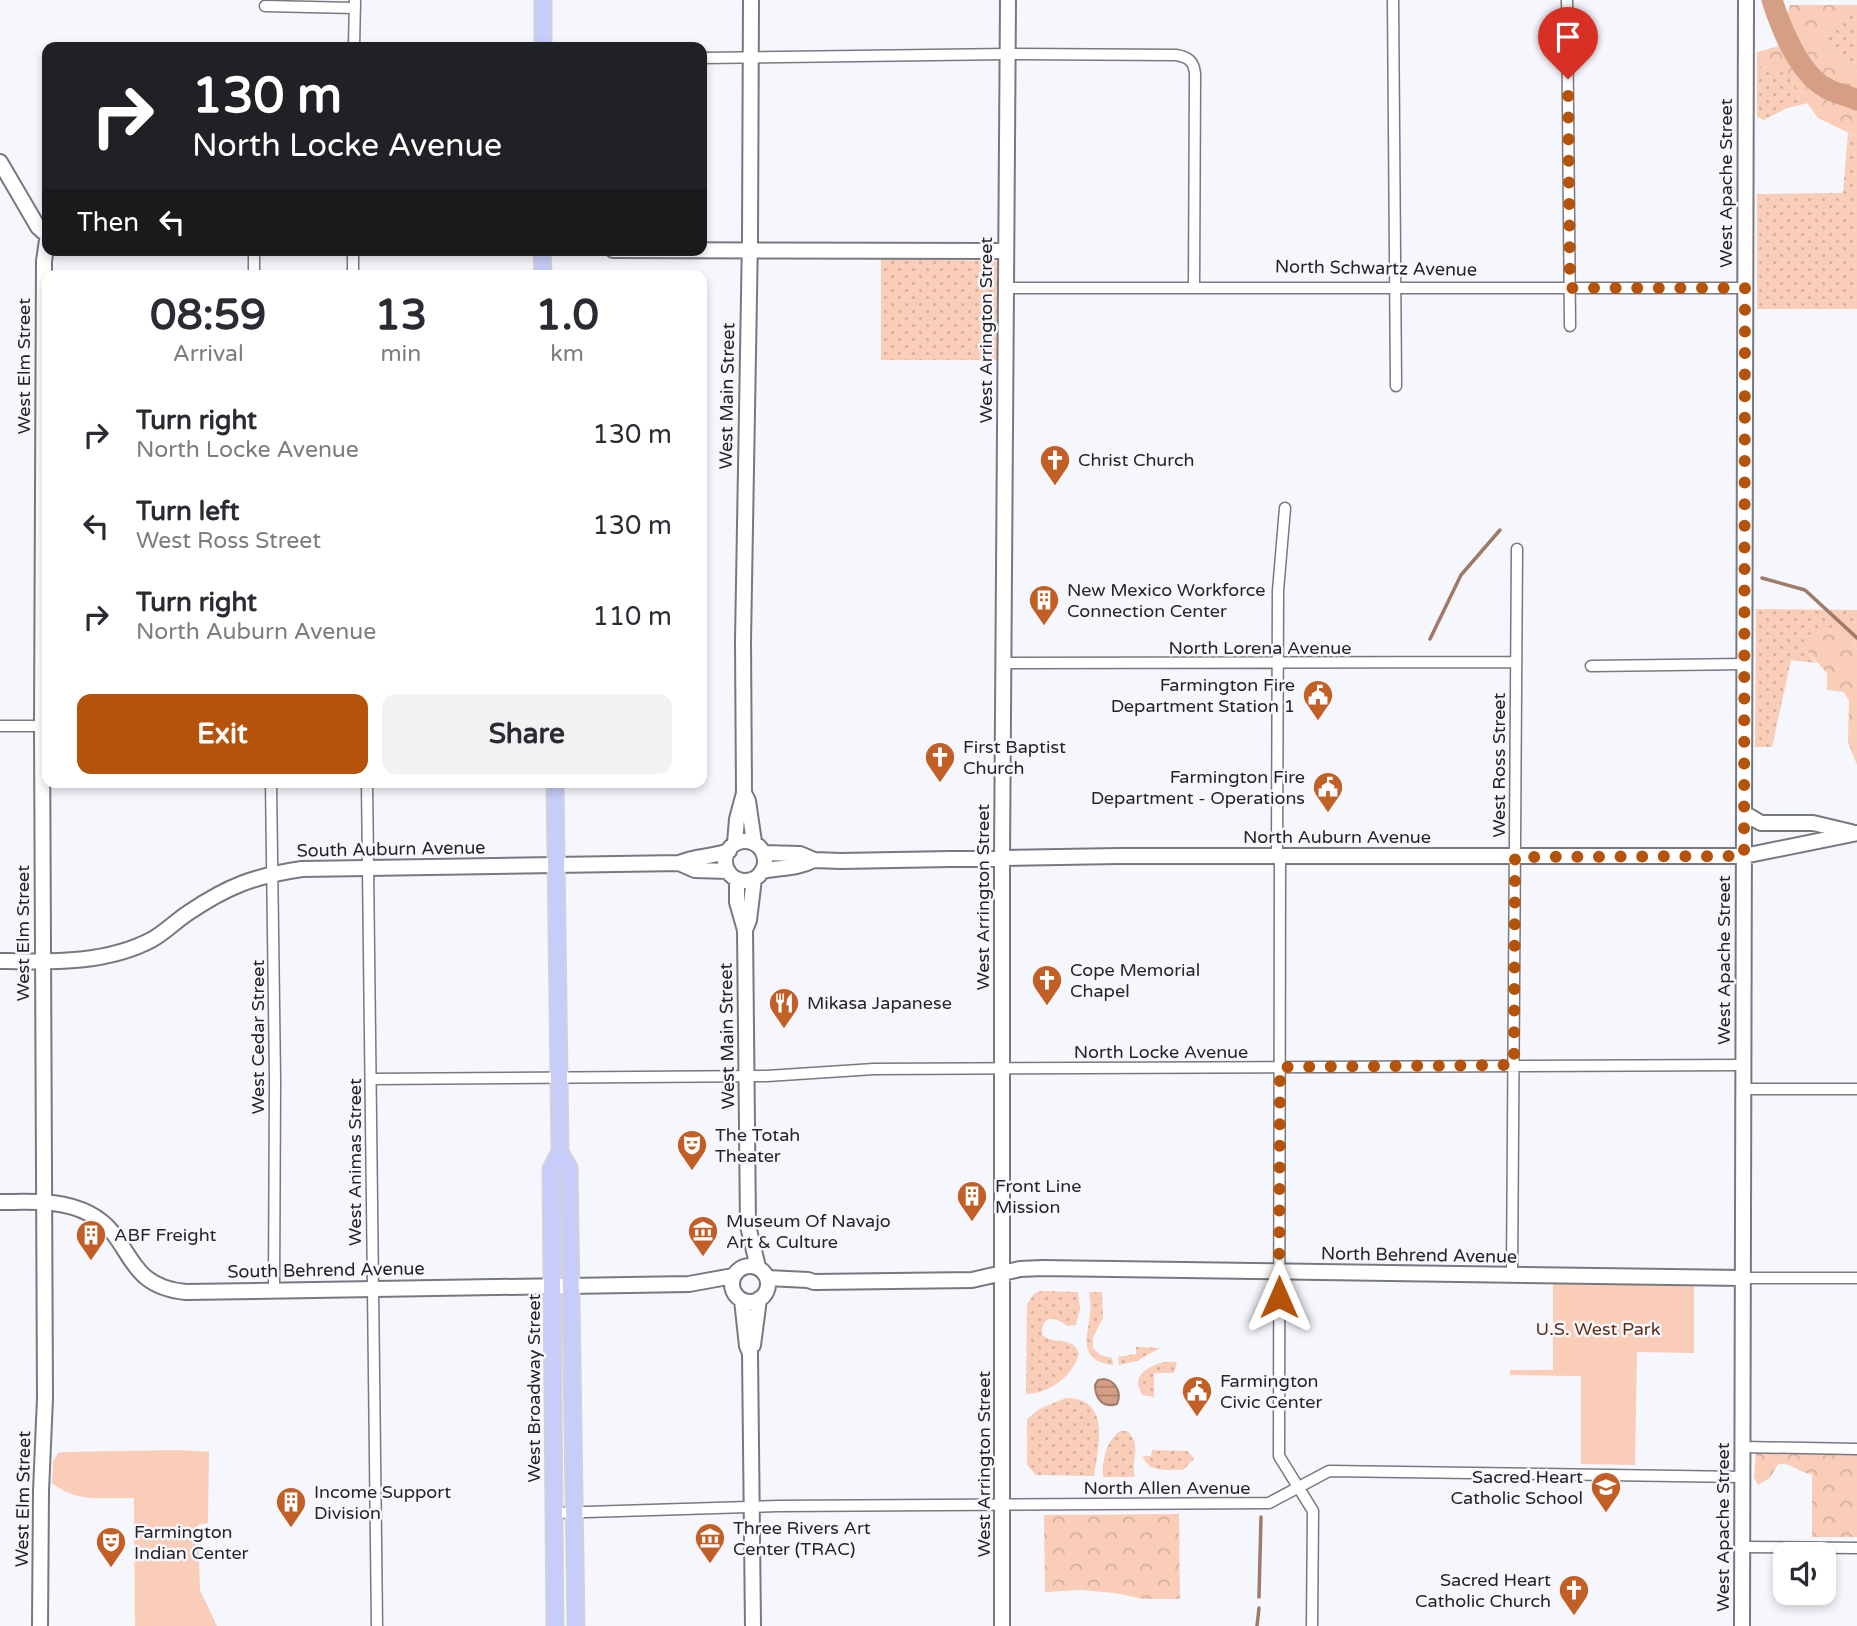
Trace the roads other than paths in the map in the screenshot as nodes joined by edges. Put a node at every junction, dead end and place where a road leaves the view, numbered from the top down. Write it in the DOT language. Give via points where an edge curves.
graph roads {
  1 [pos="543,0"];
  2 [pos="751,0"];
  3 [pos="1008,0"];
  4 [pos="1393,0"];
  5 [pos="1567,0"];
  6 [pos="1746,0"];
  7 [pos="355,4"];
  8 [pos="265,6"];
  9 [pos="354,42"];
  10 [pos="543,42"];
  11 [pos="1008,54"];
  12 [pos="707,58"];
  13 [pos="750,58"];
  14 [pos="0,162"];
  15 [pos="42,231"];
  16 [pos="707,251"];
  17 [pos="1006,251"];
  18 [pos="749,252"];
  19 [pos="1194,286"];
  20 [pos="1395,287"];
  21 [pos="1006,288"];
  22 [pos="1570,288"];
  23 [pos="1745,288"];
  24 [pos="1570,326"];
  25 [pos="1396,387"];
  26 [pos="1284,508"];
  27 [pos="1517,550"];
  28 [pos="1515,662"];
  29 [pos="1005,663"];
  30 [pos="1277,664"];
  31 [pos="1745,664"];
  32 [pos="1591,666"];
  33 [pos="42,721"];
  34 [pos="0,726"];
  35 [pos="43,788"];
  36 [pos="271,788"];
  37 [pos="367,788"];
  38 [pos="555,788"];
  39 [pos="744,793"];
  40 [pos="1744,813"];
  41 [pos="1856,833"];
  42 [pos="732,847"];
  43 [pos="759,848"];
  44 [pos="1278,856"];
  45 [pos="1744,856"];
  46 [pos="1515,857"];
  47 [pos="1002,858"];
  48 [pos="814,860"];
  49 [pos="679,863"];
  50 [pos="556,865"];
  51 [pos="368,867"];
  52 [pos="272,873"];
  53 [pos="733,875"];
  54 [pos="758,875"];
  55 [pos="745,930"];
  56 [pos="0,961"];
  57 [pos="42,962"];
  58 [pos="1514,1065"];
  59 [pos="1743,1065"];
  60 [pos="1280,1067"];
  61 [pos="1002,1068"];
  62 [pos="559,1077"];
  63 [pos="747,1077"];
  64 [pos="371,1079"];
  65 [pos="1743,1089"];
  66 [pos="1857,1089"];
  67 [pos="560,1152"];
  68 [pos="0,1202"];
  69 [pos="45,1202"];
  70 [pos="748,1226"];
  71 [pos="736,1272"];
  72 [pos="1279,1272"];
  73 [pos="1002,1275"];
  74 [pos="1512,1276"];
  75 [pos="1743,1278"];
  76 [pos="1857,1278"];
  77 [pos="689,1284"];
  78 [pos="763,1284"];
  79 [pos="570,1285"];
  80 [pos="553,1286"];
  81 [pos="372,1288"];
  82 [pos="274,1291"];
  83 [pos="738,1296"];
  84 [pos="750,1353"];
  85 [pos="1742,1447"];
  86 [pos="1857,1449"];
  87 [pos="1742,1477"];
  88 [pos="1298,1488"];
  89 [pos="1003,1504"];
  90 [pos="752,1509"];
  91 [pos="554,1513"];
  92 [pos="574,1513"];
  93 [pos="1742,1547"];
  94 [pos="1857,1548"];
  95 [pos="40,1626"];
  96 [pos="377,1626"];
  97 [pos="555,1626"];
  98 [pos="576,1626"];
  99 [pos="753,1626"];
  100 [pos="1002,1626"];
  101 [pos="1312,1626"];
  102 [pos="1742,1626"];
  1 -- 10 [label="main road"];
  2 -- 13 [label="street, West Main Street"];
  3 -- 11 [label="street, West Arrington Street"];
  4 -- 20 [label="street"];
  5 -- 22 [label="street"];
  6 -- 23 [label="street, West Apache Street"];
  7 -- 8 [label="street"];
  7 -- 9 [label="street"];
  11 -- 13 [label="street"];
  11 -- 17 [label="street, West Arrington Street"];
  11 -- 19 [label="street" via="1176,55 1193,64"];
  12 -- 13 [label="street"];
  13 -- 18 [label="street, West Main Street"];
  14 -- 15 [label="street"];
  16 -- 18 [label="street"];
  17 -- 18 [label="street"];
  17 -- 21 [label="street, West Arrington Street"];
  18 -- 39 [label="street, West Main Street"];
  19 -- 20 [label="street, North Schwartz Avenue"];
  19 -- 21 [label="street, North Schwartz Avenue"];
  20 -- 22 [label="street, North Schwartz Avenue"];
  20 -- 25 [label="street"];
  21 -- 29 [label="street, West Arrington Street"];
  22 -- 23 [label="street, North Schwartz Avenue"];
  22 -- 24 [label="street"];
  23 -- 31 [label="street, West Apache Street"];
  26 -- 30 [label="street"];
  27 -- 28 [label="street, West Ross Street"];
  28 -- 30 [label="street, North Lorena Avenue"];
  28 -- 46 [label="street, West Ross Street"];
  29 -- 30 [label="street, North Lorena Avenue"];
  29 -- 47 [label="street, West Arrington Street"];
  30 -- 44 [label="street"];
  31 -- 32 [label="street"];
  31 -- 40 [label="street, West Apache Street"];
  33 -- 34 [label="street"];
  35 -- 57 [label="street, West Elm Street"];
  36 -- 52 [label="street, West Cedar Street"];
  37 -- 51 [label="street, West Animas Street"];
  38 -- 50 [label="main road, West Broadway Street"];
  39 -- 42 [label="street, West Main Street"];
  39 -- 43 [label="street, West Main Street"];
  40 -- 41 [label="street" via="1761,823 1813,823"];
  40 -- 45 [label="street, West Apache Street"];
  41 -- 45 [label="street, North Auburn Avenue"];
  42 -- 43 [label="street, North Auburn Avenue"];
  42 -- 49 [label="street, South Auburn Avenue"];
  42 -- 53 [label="street, West Main Street" via="726,865"];
  43 -- 48 [label="street, North Auburn Avenue"];
  43 -- 54 [label="street, West Main Street"];
  44 -- 46 [label="street, North Auburn Avenue"];
  44 -- 47 [label="street, North Auburn Avenue"];
  44 -- 60 [label="street"];
  45 -- 46 [label="street, North Auburn Avenue"];
  45 -- 59 [label="street, West Apache Street"];
  46 -- 58 [label="street, West Ross Street"];
  47 -- 48 [label="street, North Auburn Avenue"];
  47 -- 61 [label="street, West Arrington Street"];
  48 -- 54 [label="street, North Auburn Avenue"];
  49 -- 50 [label="street, South Auburn Avenue"];
  49 -- 53 [label="street, South Auburn Avenue"];
  50 -- 51 [label="street, South Auburn Avenue"];
  50 -- 62 [label="main road, West Broadway Street"];
  51 -- 52 [label="street, South Auburn Avenue"];
  51 -- 64 [label="street, West Animas Street"];
  52 -- 57 [label="street, South Auburn Avenue" via="216,894 153,939 116,953"];
  52 -- 82 [label="street, West Cedar Street"];
  53 -- 54 [label="street, North Auburn Avenue"];
  53 -- 55 [label="street, West Main Street"];
  54 -- 55 [label="street, West Main Street"];
  55 -- 63 [label="street, West Main Street"];
  56 -- 57 [label="street, South Auburn Avenue"];
  57 -- 69 [label="street, West Elm Street"];
  58 -- 59 [label="street, North Locke Avenue"];
  58 -- 60 [label="street, North Locke Avenue"];
  58 -- 74 [label="street, West Ross Street"];
  59 -- 65 [label="street, West Apache Street"];
  60 -- 61 [label="street, North Locke Avenue"];
  60 -- 72 [label="street"];
  61 -- 63 [label="street, North Locke Avenue" via="874,1069"];
  61 -- 73 [label="street, West Arrington Street"];
  62 -- 63 [label="street, North Locke Avenue"];
  62 -- 64 [label="street, North Locke Avenue"];
  62 -- 67 [label="main road, West Broadway Street"];
  63 -- 70 [label="street, West Main Street"];
  64 -- 81 [label="street, West Animas Street"];
  65 -- 66 [label="street"];
  65 -- 75 [label="street, West Apache Street"];
  67 -- 79 [label="main road, West Broadway Street" via="569,1168"];
  67 -- 80 [label="main road, West Broadway Street" via="551,1169"];
  68 -- 69 [label="street, South Behrend Avenue"];
  69 -- 82 [label="street, South Behrend Avenue" via="74,1207 101,1221 151,1284 169,1291"];
  69 -- 95 [label="street, West Elm Street"];
  70 -- 71 [label="street, West Main Street" via="744,1257"];
  70 -- 78 [label="street, West Main Street"];
  71 -- 77 [label="street, South Behrend Avenue"];
  71 -- 78 [label="street, South Behrend Avenue" via="748,1266"];
  71 -- 83 [label="street, West Main Street"];
  72 -- 73 [label="street, North Behrend Avenue" via="1042,1268"];
  72 -- 74 [label="street, North Behrend Avenue"];
  72 -- 88 [label="street" via="1279,1456"];
  73 -- 78 [label="street, North Behrend Avenue" via="972,1280"];
  73 -- 89 [label="street, West Arrington Street"];
  74 -- 75 [label="street, North Behrend Avenue"];
  75 -- 76 [label="street, North Behrend Avenue"];
  75 -- 85 [label="street, West Apache Street"];
  77 -- 79 [label="street, South Behrend Avenue"];
  77 -- 83 [label="street, South Behrend Avenue"];
  78 -- 83 [label="street, South Behrend Avenue" via="751,1302"];
  78 -- 84 [label="street, West Main Street"];
  79 -- 80 [label="street, South Behrend Avenue"];
  79 -- 92 [label="main road, West Broadway Street"];
  80 -- 81 [label="street, South Behrend Avenue"];
  80 -- 91 [label="main road, West Broadway Street"];
  81 -- 82 [label="street, South Behrend Avenue"];
  81 -- 96 [label="street, West Animas Street"];
  83 -- 84 [label="street, West Main Street"];
  84 -- 90 [label="street, West Main Street"];
  85 -- 86 [label="street"];
  85 -- 87 [label="street, West Apache Street"];
  87 -- 88 [label="street, North Allen Avenue" via="1329,1471"];
  87 -- 93 [label="street, West Apache Street"];
  88 -- 89 [label="street, North Allen Avenue" via="1269,1503"];
  88 -- 101 [label="street" via="1313,1511"];
  89 -- 90 [label="street, North Allen Avenue"];
  89 -- 100 [label="street, West Arrington Street"];
  90 -- 92 [label="street, North Allen Avenue"];
  90 -- 99 [label="street, West Main Street"];
  91 -- 92 [label="street, North Allen Avenue"];
  91 -- 97 [label="main road, West Broadway Street"];
  92 -- 98 [label="main road, West Broadway Street"];
  93 -- 94 [label="street"];
  93 -- 102 [label="street, West Apache Street"];
}
